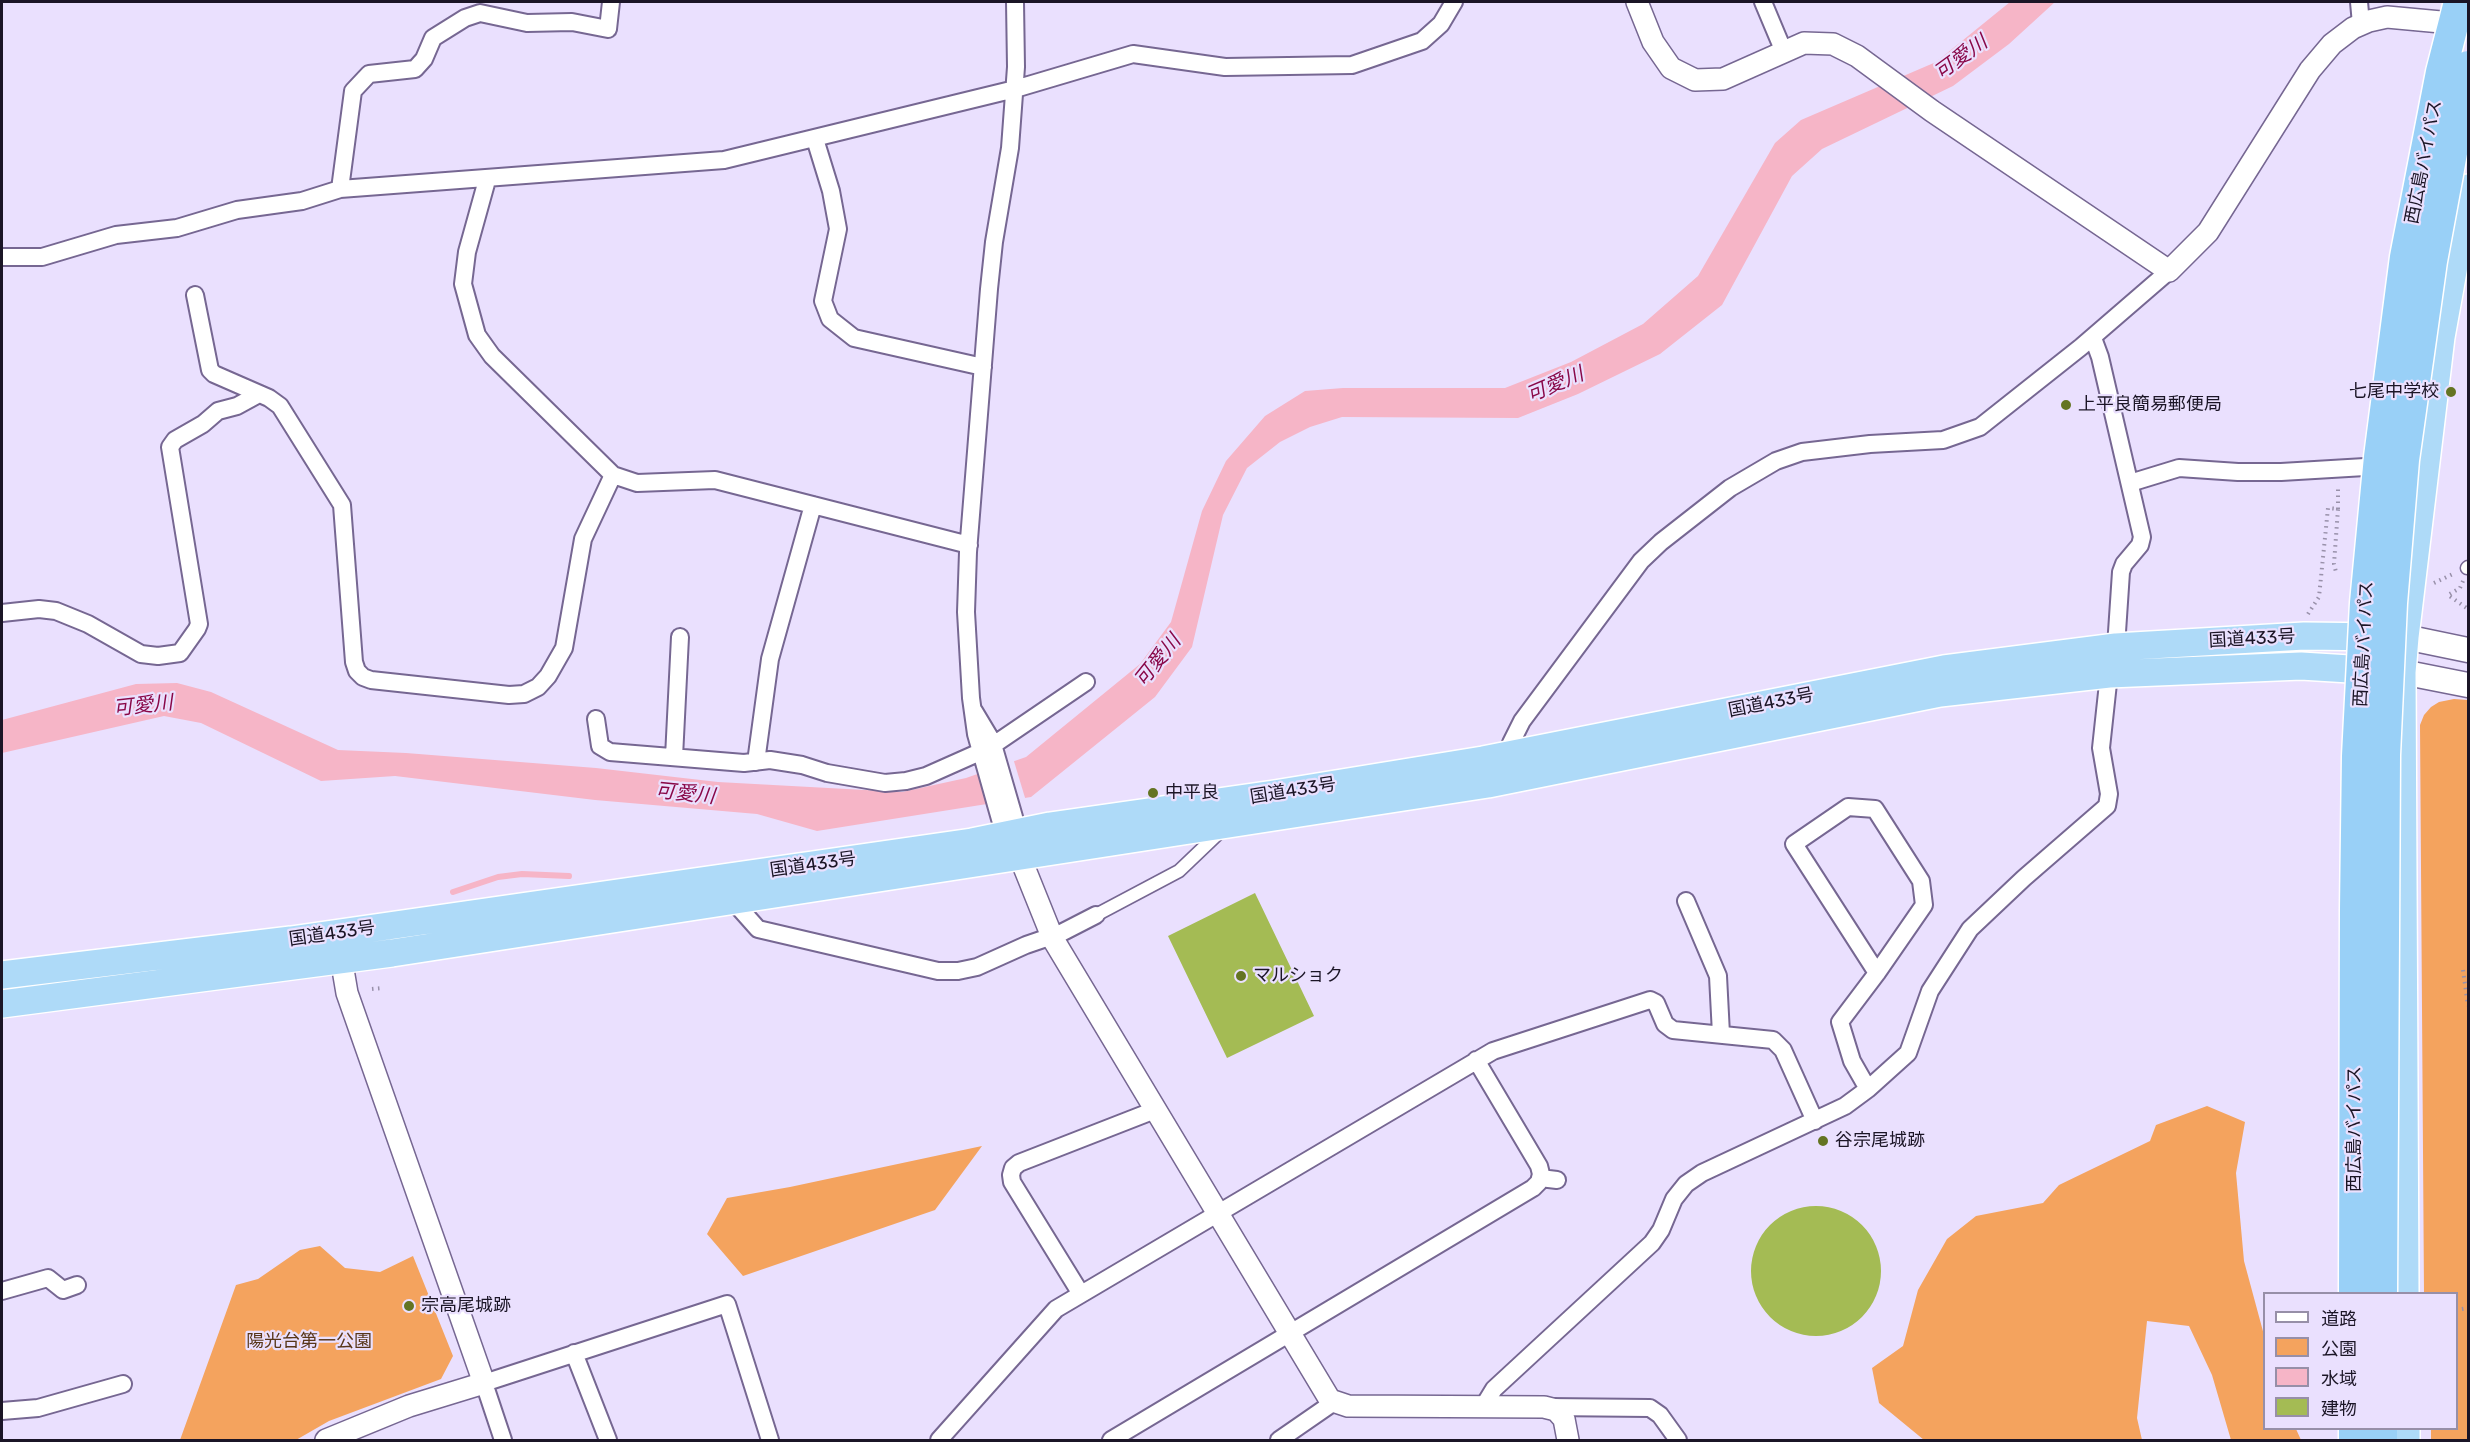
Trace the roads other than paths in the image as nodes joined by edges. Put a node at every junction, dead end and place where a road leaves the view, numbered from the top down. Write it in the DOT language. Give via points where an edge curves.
graph roads {
  1 [pos="611,2"];
  2 [pos="1015,2"];
  3 [pos="1454,2"];
  4 [pos="1637,2"];
  5 [pos="1763,2"];
  6 [pos="2359,2"];
  7 [pos="2448,8"];
  8 [pos="2361,24"];
  9 [pos="2469,27"];
  10 [pos="1784,52"];
  11 [pos="2469,66"];
  12 [pos="1014,89"];
  13 [pos="815,139"];
  14 [pos="487,180"];
  15 [pos="2469,188"];
  16 [pos="340,189"];
  17 [pos="2,257"];
  18 [pos="2169,271"];
  19 [pos="195,295"];
  20 [pos="2093,338"];
  21 [pos="983,367"];
  22 [pos="259,394"];
  23 [pos="2365,467"];
  24 [pos="613,476"];
  25 [pos="2130,483"];
  26 [pos="813,505"];
  27 [pos="969,545"];
  28 [pos="2,613"];
  29 [pos="2348,636"];
  30 [pos="680,637"];
  31 [pos="2405,637"];
  32 [pos="2115,646"];
  33 [pos="2469,650"];
  34 [pos="2348,668"];
  35 [pos="2402,672"];
  36 [pos="2109,674"];
  37 [pos="1086,682"];
  38 [pos="2469,685"];
  39 [pos="596,719"];
  40 [pos="989,754"];
  41 [pos="674,757"];
  42 [pos="756,762"];
  43 [pos="1508,768"];
  44 [pos="1226,825"];
  45 [pos="1011,829"];
  46 [pos="1686,901"];
  47 [pos="734,902"];
  48 [pos="1096,915"];
  49 [pos="339,933"];
  50 [pos="1052,936"];
  51 [pos="340,960"];
  52 [pos="1877,973"];
  53 [pos="2,975"];
  54 [pos="2,1004"];
  55 [pos="1721,1034"];
  56 [pos="1476,1060"];
  57 [pos="1868,1089"];
  58 [pos="1155,1110"];
  59 [pos="1815,1121"];
  60 [pos="1540,1178"];
  61 [pos="1557,1180"];
  62 [pos="1217,1214"];
  63 [pos="77,1285"];
  64 [pos="2,1291"];
  65 [pos="2342,1292"];
  66 [pos="2354,1292"];
  67 [pos="2382,1292"];
  68 [pos="2405,1292"];
  69 [pos="1081,1294"];
  70 [pos="1288,1334"];
  71 [pos="574,1353"];
  72 [pos="483,1383"];
  73 [pos="123,1384"];
  74 [pos="1334,1402"];
  75 [pos="1483,1407"];
  76 [pos="1544,1407"];
  77 [pos="2,1411"];
  78 [pos="326,1440"];
  79 [pos="503,1440"];
  80 [pos="608,1440"];
  81 [pos="770,1440"];
  82 [pos="939,1440"];
  83 [pos="1111,1440"];
  84 [pos="1279,1440"];
  85 [pos="1568,1440"];
  86 [pos="1678,1440"];
  1 -- 16 [label="street" via="608,29 572,22 527,23 480,13 433,38 415,69 369,74 353,91"];
  2 -- 12 [label="street"];
  3 -- 12 [label="street" via="1441,24 1422,41 1352,65 1225,67 1133,54"];
  4 -- 10 [label="street" via="1653,42 1671,68 1695,80 1724,80"];
  5 -- 10 [label="street"];
  6 -- 8 [label="street"];
  7 -- 8 [label="street"];
  7 -- 9 [label="main road"];
  7 -- 23 [label="highway, 西広島バイパス" via="2382,342"];
  7 -- 66 [label="highway, 西広島バイパス, bridge" via="2441,72 2405,256 2365,603 2356,862"];
  8 -- 18 [label="street" via="2338,39 2316,61 2208,232"];
  10 -- 18 [label="street" via="1804,43 1821,43 1833,44 1857,56"];
  11 -- 67 [label="highway, 西広島バイパス, bridge" via="2432,261 2404,460 2392,603 2385,756"];
  12 -- 13 [label="street"];
  12 -- 21 [label="street"];
  13 -- 14 [label="street" via="724,160"];
  13 -- 21 [label="street" via="831,191 837,230 823,301 830,319 854,338"];
  14 -- 16 [label="street"];
  14 -- 24 [label="street" via="467,252 463,284 477,335 492,356"];
  15 -- 31 [label="highway" via="2441,337"];
  16 -- 17 [label="street" via="302,201 237,210 177,228 116,235 42,257"];
  18 -- 20 [label="street"];
  19 -- 22 [label="street" via="210,370"];
  20 -- 25 [label="street"];
  20 -- 43 [label="street" via="1997,415 1962,435 1802,453 1776,461 1730,488 1641,561 1522,721 1515,732"];
  21 -- 27 [label="street"];
  22 -- 24 [label="street" via="285,412 342,505 354,662 357,671 370,680 509,695 524,694 538,687 564,648 583,539"];
  22 -- 28 [label="street" via="218,411 170,447 199,626 180,653 141,654 56,611"];
  23 -- 25 [label="street" via="2281,472 2179,468"];
  23 -- 29 [label="highway, 西広島バイパス"];
  24 -- 26 [label="street" via="637,483 716,480"];
  25 -- 32 [label="street" via="2142,537 2121,572"];
  26 -- 27 [label="street"];
  26 -- 42 [label="street" via="770,659"];
  27 -- 40 [label="street" via="966,612 971,698"];
  29 -- 31 [label="highway, 国道433号"];
  29 -- 32 [label="highway, 国道433号"];
  29 -- 34 [label="highway, 西広島バイパス"];
  30 -- 41 [label="street"];
  31 -- 33 [label="main road"];
  31 -- 35 [label="highway"];
  32 -- 43 [label="highway, 国道433号" via="1944,669"];
  34 -- 35 [label="highway, 国道433号"];
  34 -- 36 [label="highway, 国道433号" via="2301,666"];
  34 -- 65 [label="highway, 西広島バイパス"];
  35 -- 38 [label="main road"];
  35 -- 68 [label="highway"];
  36 -- 43 [label="highway, 国道433号" via="1940,693"];
  36 -- 57 [label="street" via="2101,748 2109,794 2107,806 1970,929 1930,991 1908,1053"];
  37 -- 40 [label="street"];
  39 -- 41 [label="street" via="598,740 604,750"];
  40 -- 42 [label="street" via="951,763 926,776 885,783 827,774 802,765"];
  40 -- 45 [label="street"];
  41 -- 42 [label="street"];
  43 -- 44 [label="highway, 国道433号"];
  43 -- 45 [label="highway, 国道433号" via="1286,792"];
  44 -- 45 [label="highway, 国道433号"];
  44 -- 48 [label="street" via="1179,871"];
  45 -- 47 [label="highway, 国道433号"];
  45 -- 49 [label="highway, 国道433号" via="972,842"];
  45 -- 50 [label="street"];
  46 -- 55 [label="street" via="1718,976"];
  47 -- 50 [label="street" via="758,929 938,971 977,967"];
  47 -- 51 [label="highway, 国道433号"];
  48 -- 50 [label="street"];
  49 -- 51 [label="street"];
  49 -- 53 [label="highway, 国道433号"];
  50 -- 58 [label="street"];
  51 -- 54 [label="highway, 国道433号"];
  51 -- 72 [label="street" via="347,993"];
  52 -- 52 [label="street" via="1924,905 1921,881 1875,809 1848,807 1794,844"];
  52 -- 57 [label="street" via="1840,1022 1852,1061"];
  55 -- 56 [label="street" via="1670,1029 1656,1003 1650,1000"];
  55 -- 59 [label="street" via="1766,1038 1779,1044"];
  56 -- 60 [label="street" via="1539,1166"];
  56 -- 62 [label="street"];
  57 -- 59 [label="street"];
  58 -- 62 [label="street"];
  58 -- 69 [label="street" via="1013,1168 1012,1182"];
  59 -- 75 [label="street" via="1686,1184 1674,1199 1652,1244 1494,1389"];
  60 -- 61 [label="street"];
  60 -- 70 [label="street" via="1533,1188"];
  62 -- 69 [label="street"];
  62 -- 70 [label="street"];
  63 -- 64 [label="street" via="63,1290 48,1278"];
  69 -- 82 [label="street" via="1052,1312"];
  70 -- 74 [label="street" via="1323,1392"];
  70 -- 83 [label="street"];
  71 -- 72 [label="street"];
  71 -- 80 [label="street"];
  71 -- 81 [label="street" via="727,1304"];
  72 -- 78 [label="street" via="409,1406"];
  72 -- 79 [label="street"];
  73 -- 77 [label="street" via="38,1408"];
  74 -- 75 [label="street" via="1348,1406"];
  74 -- 84 [label="street"];
  75 -- 76 [label="street"];
  76 -- 85 [label="street" via="1556,1410 1564,1419"];
  76 -- 86 [label="street" via="1650,1408"];
}
